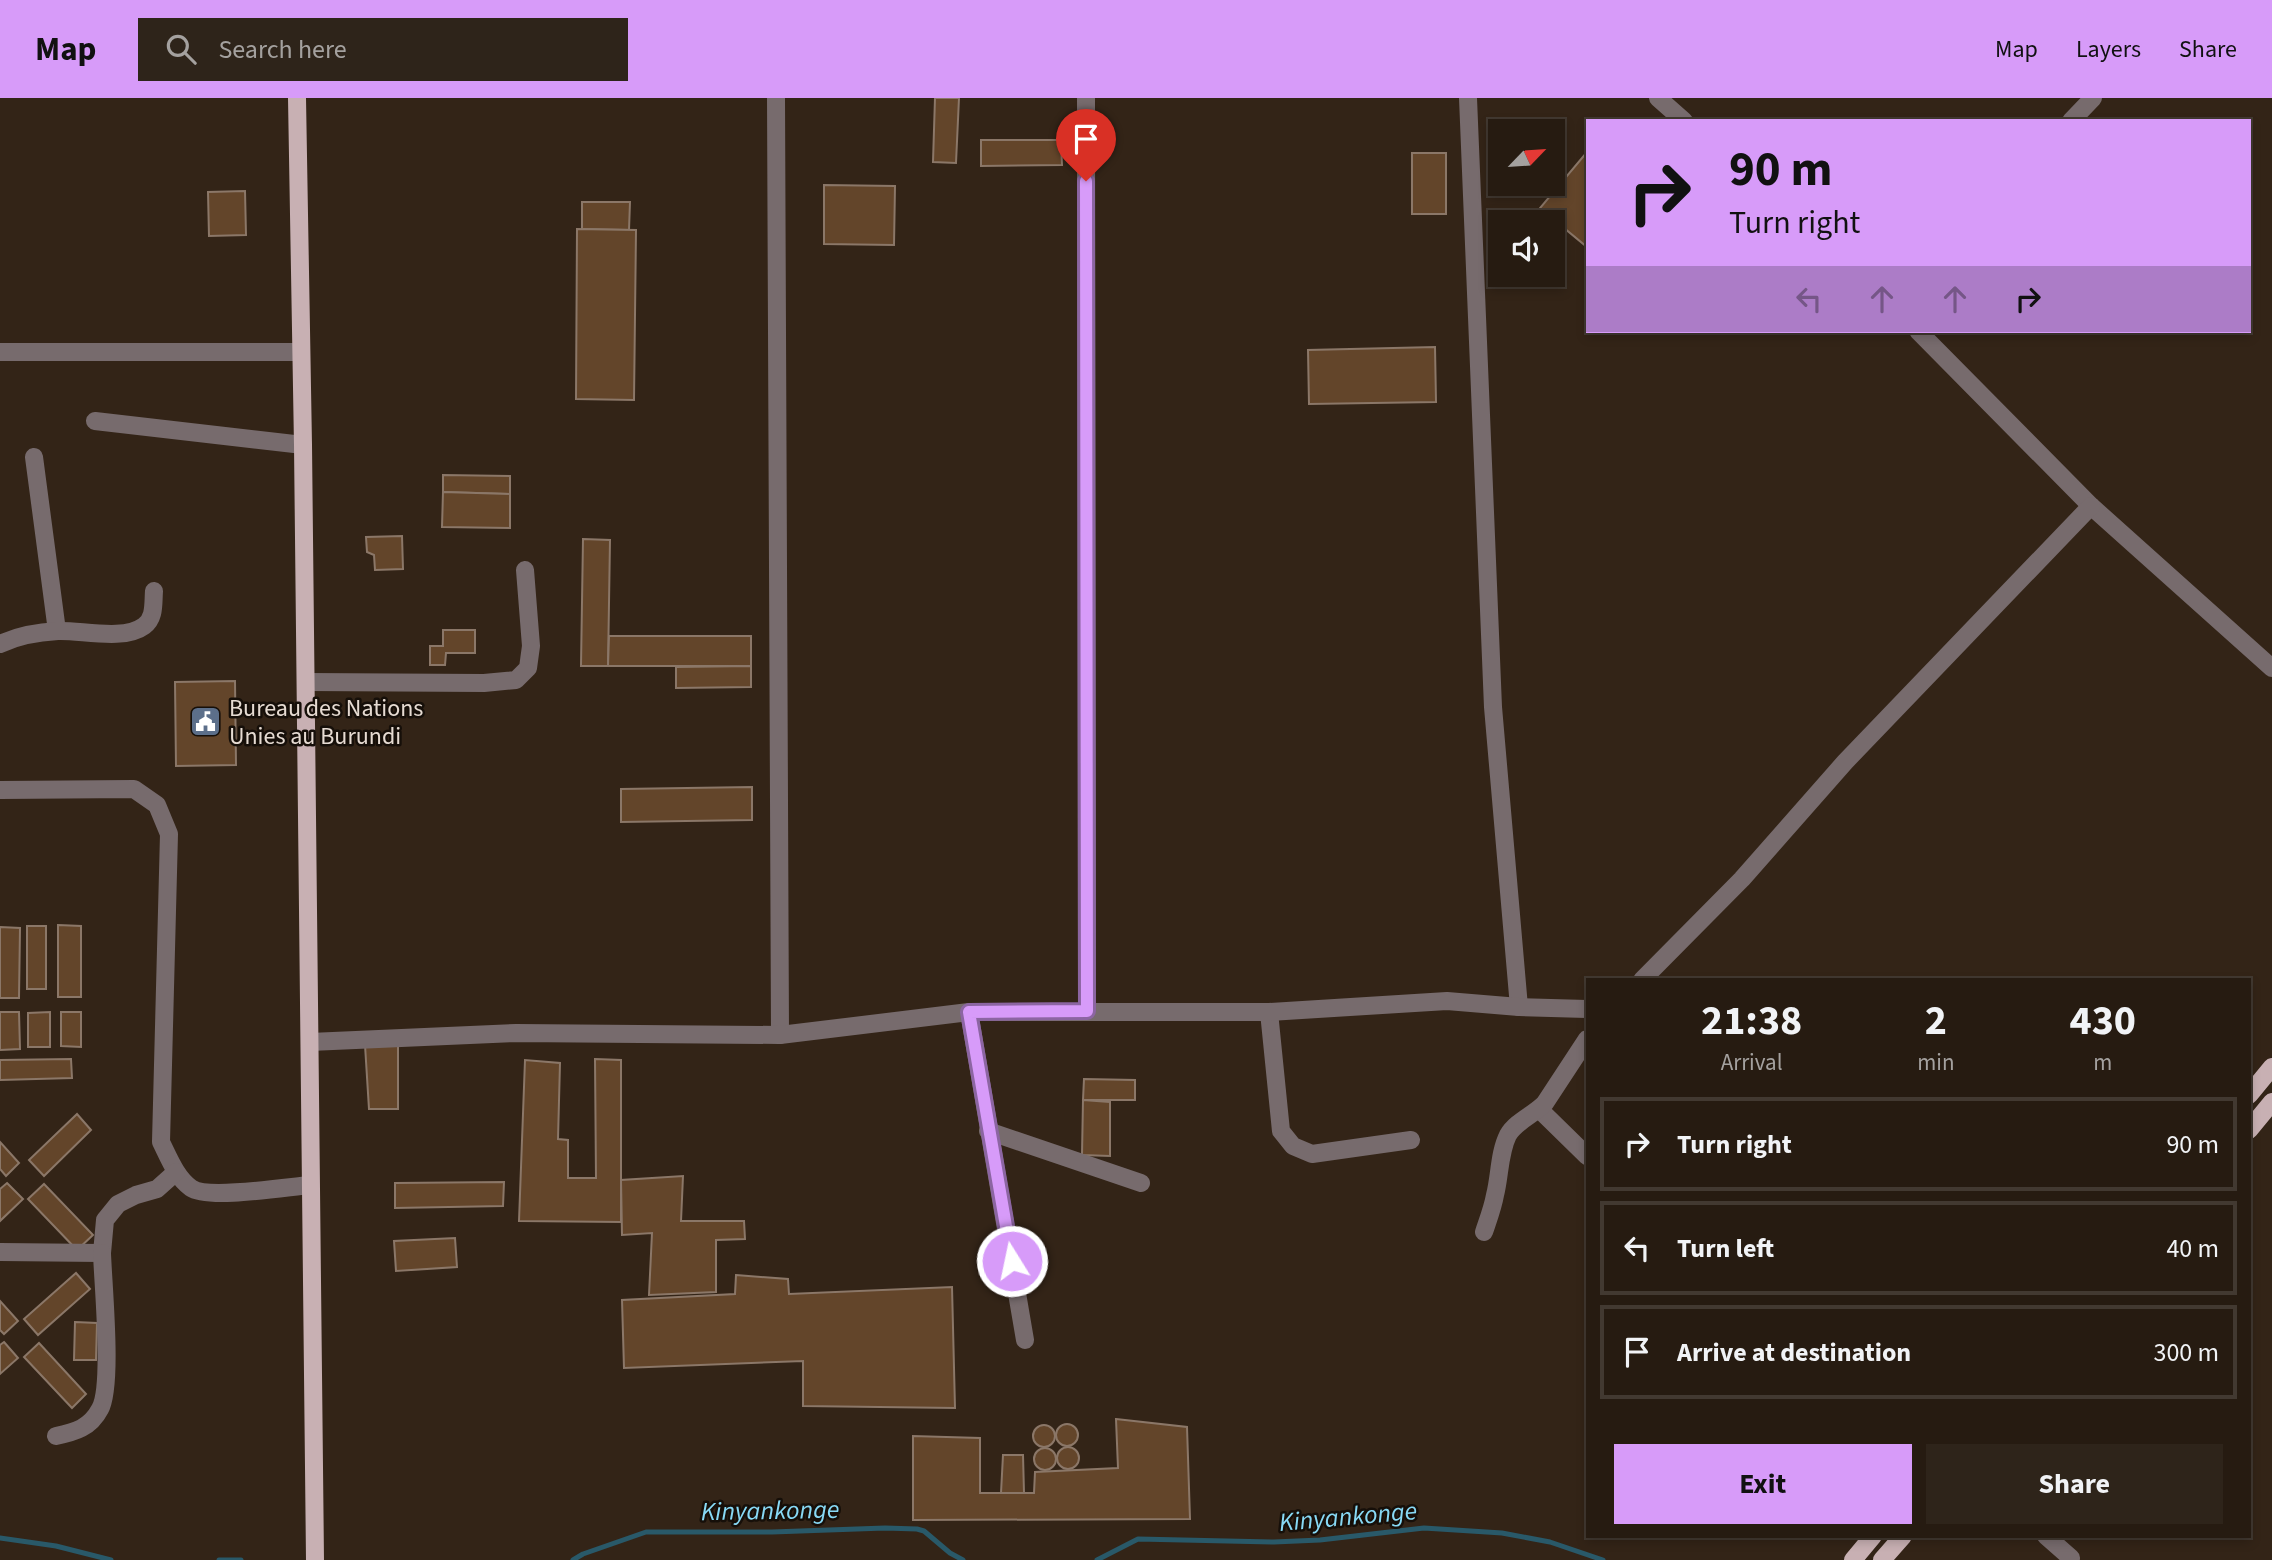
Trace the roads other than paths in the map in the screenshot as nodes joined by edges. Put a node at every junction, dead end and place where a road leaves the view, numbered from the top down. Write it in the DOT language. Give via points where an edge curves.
graph roads {
  1 [pos="298,98"];
  2 [pos="776,98"];
  3 [pos="1086,98"];
  4 [pos="1468,98"];
  5 [pos="1658,98"];
  6 [pos="2093,98"];
  7 [pos="1682,119"];
  8 [pos="2073,119"];
  9 [pos="1919,333"];
  10 [pos="0,352"];
  11 [pos="301,352"];
  12 [pos="94,421"];
  13 [pos="303,445"];
  14 [pos="34,457"];
  15 [pos="2091,506"];
  16 [pos="525,570"];
  17 [pos="154,592"];
  18 [pos="57,631"];
  19 [pos="0,645"];
  20 [pos="2272,668"];
  21 [pos="306,682"];
  22 [pos="0,790"];
  23 [pos="1644,978"];
  24 [pos="1519,1007"];
  25 [pos="1586,1009"];
  26 [pos="1087,1011"];
  27 [pos="969,1012"];
  28 [pos="1269,1012"];
  29 [pos="780,1035"];
  30 [pos="1586,1041"];
  31 [pos="310,1042"];
  32 [pos="2272,1068"];
  33 [pos="2251,1093"];
  34 [pos="2272,1102"];
  35 [pos="1539,1109"];
  36 [pos="2251,1128"];
  37 [pos="988,1131"];
  38 [pos="1411,1140"];
  39 [pos="1586,1155"];
  40 [pos="176,1172"];
  41 [pos="1142,1182"];
  42 [pos="310,1185"];
  43 [pos="1483,1232"];
  44 [pos="0,1252"];
  45 [pos="102,1253"];
  46 [pos="1026,1340"];
  47 [pos="56,1436"];
  48 [pos="1871,1538"];
  49 [pos="1901,1538"];
  50 [pos="2048,1538"];
  51 [pos="2071,1558"];
  52 [pos="315,1560"];
  53 [pos="1853,1560"];
  54 [pos="1882,1560"];
  1 -- 11 [label="main road"];
  2 -- 29 [label="lane"];
  3 -- 26 [label="lane"];
  4 -- 24 [label="lane" via="1493,707"];
  5 -- 7 [label="lane"];
  6 -- 8 [label="lane"];
  9 -- 15 [label="lane"];
  10 -- 11 [label="lane"];
  11 -- 13 [label="main road"];
  12 -- 13 [label="lane"];
  13 -- 21 [label="main road"];
  14 -- 18 [label="lane"];
  15 -- 20 [label="lane"];
  15 -- 23 [label="lane"];
  16 -- 21 [label="lane" via="531,646 528,668 516,680"];
  17 -- 18 [label="lane" via="152,616 143,627 123,634"];
  18 -- 19 [label="lane" via="12,638"];
  21 -- 31 [label="main road"];
  22 -- 40 [label="lane" via="134,789 157,805 169,834 161,1142"];
  24 -- 25 [label="lane"];
  24 -- 28 [label="lane" via="1447,1001"];
  26 -- 27 [label="lane"];
  26 -- 28 [label="lane"];
  27 -- 29 [label="lane"];
  27 -- 37 [label="lane"];
  28 -- 38 [label="lane" via="1281,1131 1293,1146 1311,1154"];
  29 -- 31 [label="lane" via="516,1033"];
  30 -- 35 [label="lane"];
  31 -- 42 [label="main road"];
  32 -- 33 [label="main road"];
  34 -- 36 [label="main road"];
  35 -- 39 [label="lane"];
  35 -- 43 [label="lane" via="1509,1134"];
  37 -- 41 [label="lane"];
  37 -- 46 [label="lane"];
  40 -- 42 [label="lane" via="193,1190 223,1194"];
  40 -- 45 [label="lane" via="157,1189 118,1204 105,1220"];
  42 -- 52 [label="main road"];
  44 -- 45 [label="lane"];
  45 -- 47 [label="lane" via="107,1381 102,1407 77,1432"];
  48 -- 53 [label="main road"];
  49 -- 54 [label="main road"];
  50 -- 51 [label="lane"];
}
